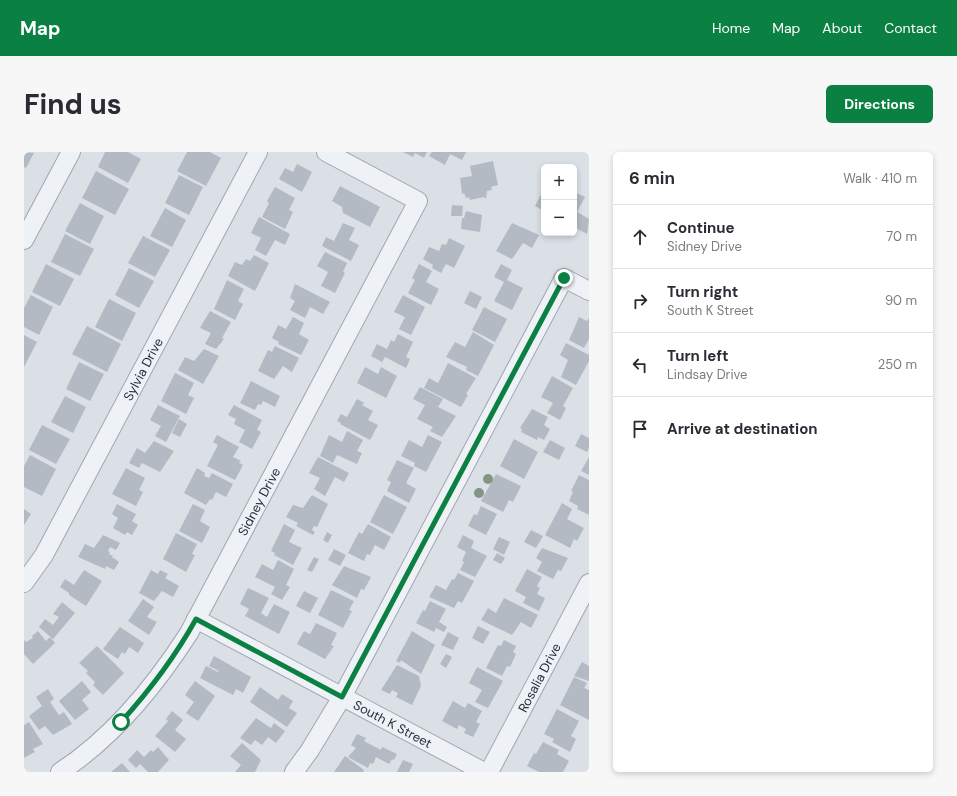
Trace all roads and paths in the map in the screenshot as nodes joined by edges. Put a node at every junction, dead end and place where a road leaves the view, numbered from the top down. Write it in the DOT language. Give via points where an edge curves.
graph roads {
  1 [pos="71,152"];
  2 [pos="258,152"];
  3 [pos="326,152"];
  4 [pos="24,240"];
  5 [pos="589,291"];
  6 [pos="24,583"];
  7 [pos="589,583"];
  8 [pos="196,619"];
  9 [pos="342,697"];
  10 [pos="60,772"];
  11 [pos="294,772"];
  12 [pos="484,772"];
  13 [pos="489,772"];
  1 -- 4 [label="street"];
  2 -- 6 [label="street, Sylvia Drive" via="44,554"];
  3 -- 8 [label="street, Sidney Drive" via="418,201"];
  5 -- 9 [label="street" via="564,278"];
  7 -- 13 [label="street, Rosalia Drive"];
  8 -- 9 [label="street, South K Street"];
  8 -- 10 [label="street, Sidney Drive" via="169,664 146,694 104,737"];
  9 -- 11 [label="street"];
  9 -- 12 [label="street, South K Street"];
}
